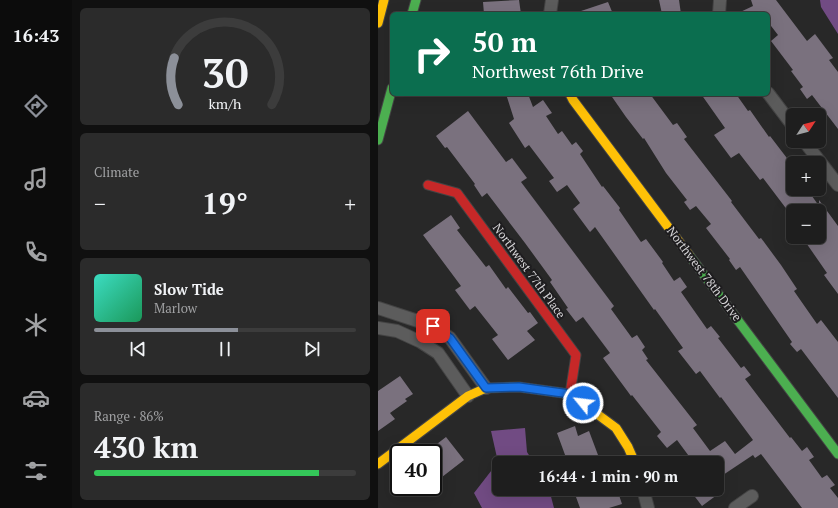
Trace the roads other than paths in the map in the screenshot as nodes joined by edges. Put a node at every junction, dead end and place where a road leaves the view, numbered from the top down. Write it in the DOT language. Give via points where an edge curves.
graph roads {
  1 [pos="384,0"];
  2 [pos="416,0"];
  3 [pos="552,0"];
  4 [pos="720,0"];
  5 [pos="413,12"];
  6 [pos="550,12"];
  7 [pos="719,12"];
  8 [pos="378,23"];
  9 [pos="390,95"];
  10 [pos="571,96"];
  11 [pos="770,96"];
  12 [pos="786,117"];
  13 [pos="378,140"];
  14 [pos="809,148"];
  15 [pos="428,185"];
  16 [pos="838,185"];
  17 [pos="378,308"];
  18 [pos="378,328"];
  19 [pos="486,388"];
  20 [pos="570,394"];
  21 [pos="468,396"];
  22 [pos="838,454"];
  23 [pos="632,456"];
  24 [pos="378,464"];
  25 [pos="645,496"];
  26 [pos="752,496"];
  27 [pos="648,508"];
  28 [pos="735,508"];
  1 -- 8 [label="street"];
  2 -- 5 [label="street"];
  3 -- 6 [label="street"];
  4 -- 7 [label="street"];
  9 -- 13 [label="street"];
  10 -- 22 [label="street, Northwest 78th Drive"];
  11 -- 12 [label="street"];
  14 -- 16 [label="street"];
  15 -- 20 [label="street, Northwest 77th Place" via="457,193 576,356"];
  17 -- 19 [label="street" via="433,326 450,338"];
  18 -- 21 [label="street" via="397,331 421,342 438,354"];
  19 -- 20 [label="street" via="519,387"];
  19 -- 21 [label="street"];
  20 -- 23 [label="street" via="616,428"];
  21 -- 24 [label="street"];
  25 -- 27 [label="street"];
  26 -- 28 [label="street"];
}
